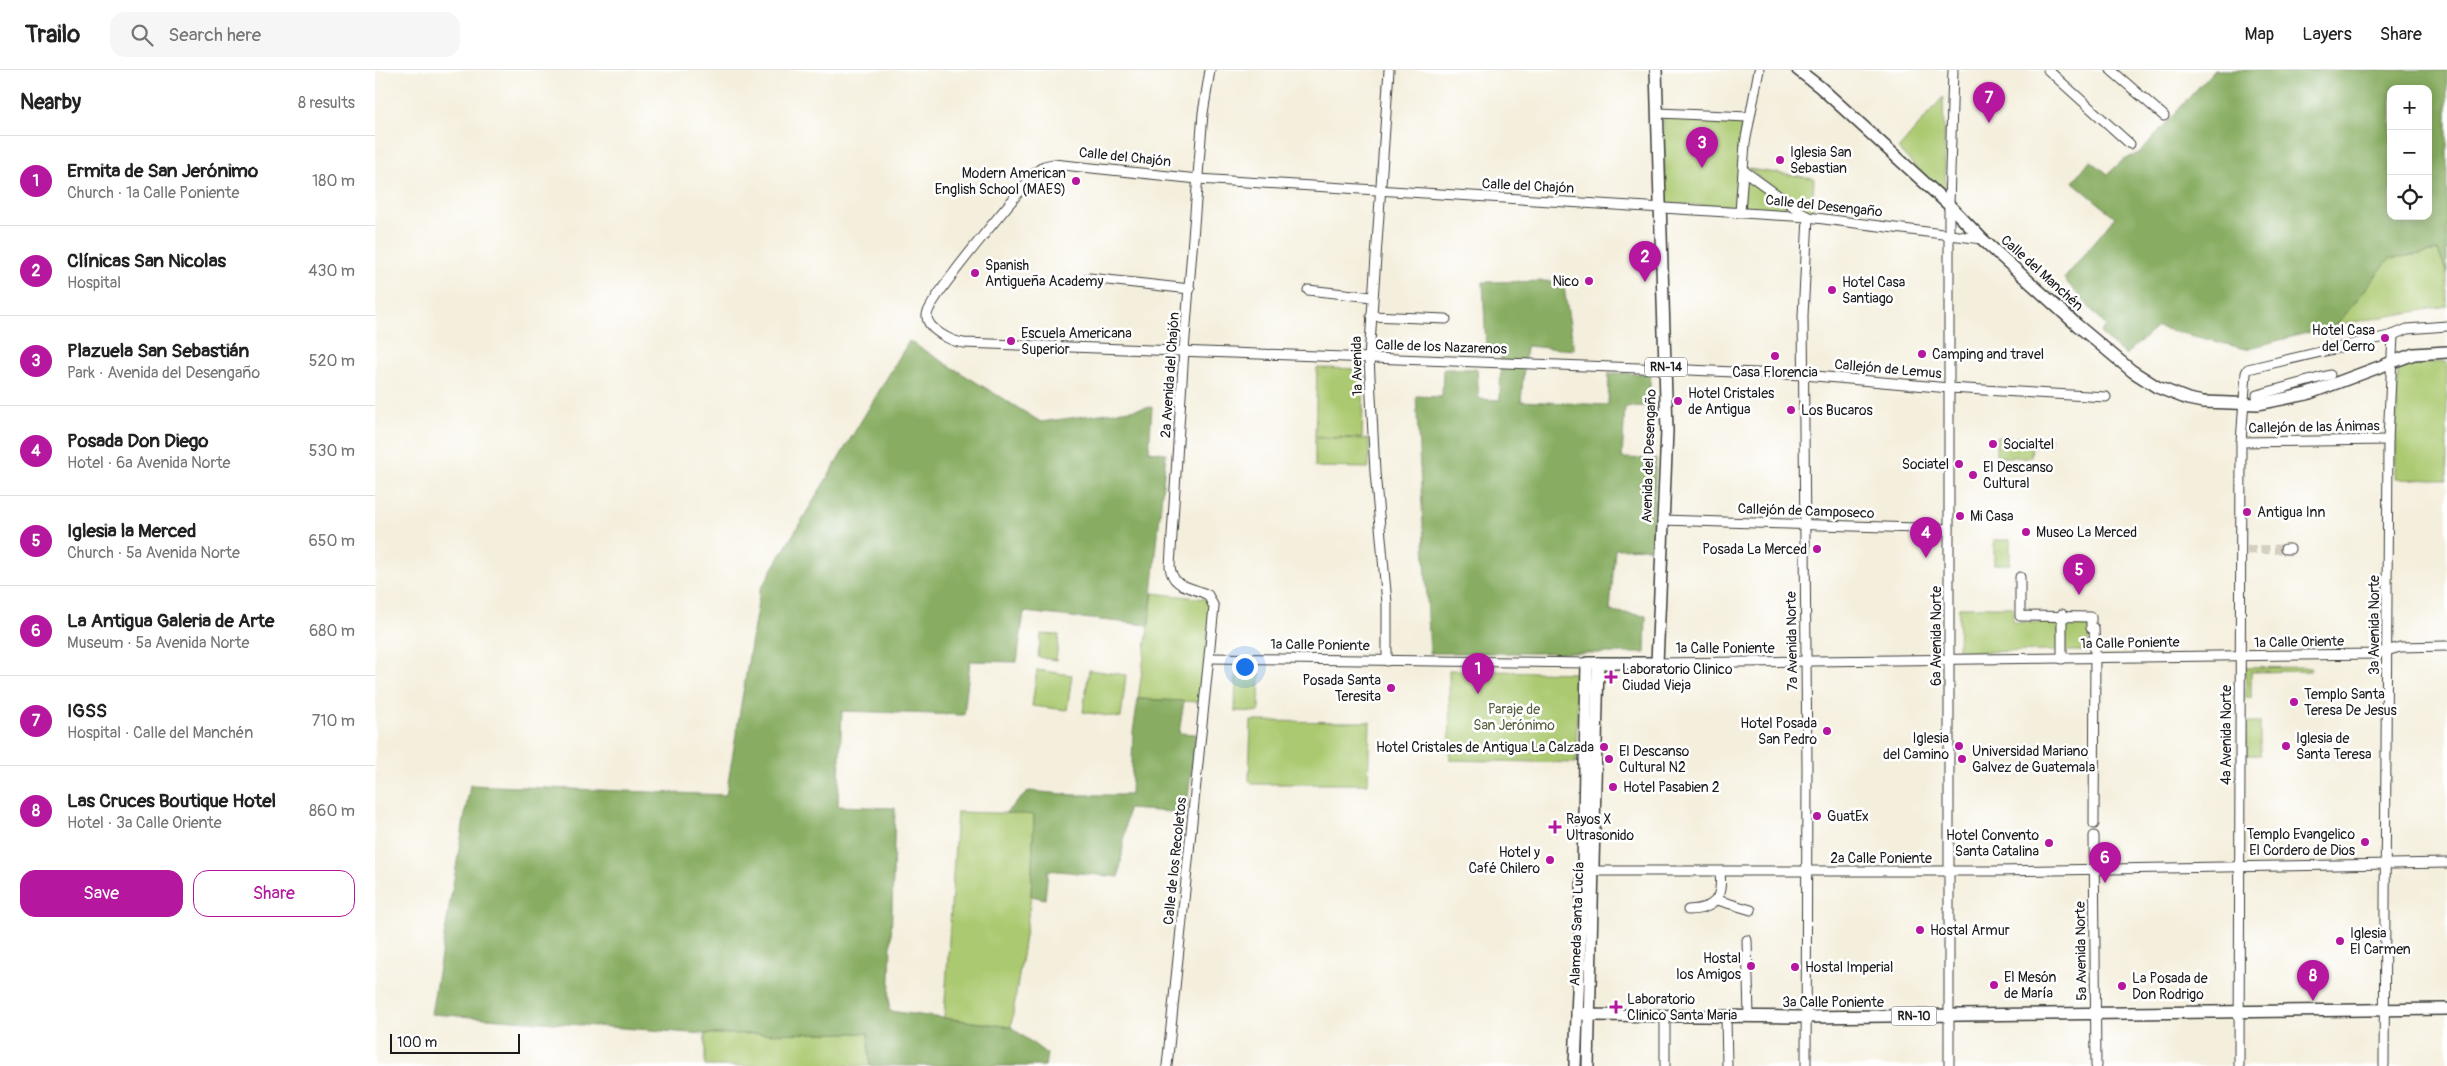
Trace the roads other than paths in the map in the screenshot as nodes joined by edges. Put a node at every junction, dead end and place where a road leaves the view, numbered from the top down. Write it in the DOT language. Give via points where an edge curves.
graph roads {
  1 [pos="1210,70"];
  2 [pos="1389,70"];
  3 [pos="1656,70"];
  4 [pos="1759,70"];
  5 [pos="1798,70"];
  6 [pos="1953,70"];
  7 [pos="2048,70"];
  8 [pos="2111,70"];
  9 [pos="1659,112"];
  10 [pos="2164,116"];
  11 [pos="1748,117"];
  12 [pos="2130,144"];
  13 [pos="1744,171"];
  14 [pos="1198,179"];
  15 [pos="1381,191"];
  16 [pos="1949,205"];
  17 [pos="1662,208"];
  18 [pos="1740,212"];
  19 [pos="1808,217"];
  20 [pos="1950,235"];
  21 [pos="1982,239"];
  22 [pos="1089,278"];
  23 [pos="1190,289"];
  24 [pos="1308,290"];
  25 [pos="1373,296"];
  26 [pos="1371,316"];
  27 [pos="1445,319"];
  28 [pos="2447,326"];
  29 [pos="2393,335"];
  30 [pos="1184,350"];
  31 [pos="2447,352"];
  32 [pos="1369,358"];
  33 [pos="2391,362"];
  34 [pos="1666,369"];
  35 [pos="1804,375"];
  36 [pos="2330,375"];
  37 [pos="1949,388"];
  38 [pos="2107,397"];
  39 [pos="2243,400"];
  40 [pos="2257,400"];
  41 [pos="2388,440"];
  42 [pos="2241,442"];
  43 [pos="1662,520"];
  44 [pos="1805,525"];
  45 [pos="1949,529"];
  46 [pos="2020,577"];
  47 [pos="2062,615"];
  48 [pos="2447,646"];
  49 [pos="2387,651"];
  50 [pos="2240,657"];
  51 [pos="1210,658"];
  52 [pos="2095,658"];
  53 [pos="2062,659"];
  54 [pos="1949,660"];
  55 [pos="1387,661"];
  56 [pos="1806,662"];
  57 [pos="1592,663"];
  58 [pos="1657,663"];
  59 [pos="2094,824"];
  60 [pos="2094,836"];
  61 [pos="2447,863"];
  62 [pos="2385,865"];
  63 [pos="2239,868"];
  64 [pos="1588,870"];
  65 [pos="2094,870"];
  66 [pos="1720,872"];
  67 [pos="1807,872"];
  68 [pos="1949,872"];
  69 [pos="1717,900"];
  70 [pos="1688,910"];
  71 [pos="1751,910"];
  72 [pos="1747,940"];
  73 [pos="2447,1009"];
  74 [pos="2384,1010"];
  75 [pos="2239,1011"];
  76 [pos="1583,1014"];
  77 [pos="2095,1014"];
  78 [pos="1665,1016"];
  79 [pos="1949,1016"];
  80 [pos="1726,1017"];
  81 [pos="1749,1017"];
  82 [pos="1807,1017"];
  83 [pos="1167,1066"];
  84 [pos="1575,1066"];
  85 [pos="1588,1066"];
  86 [pos="1665,1066"];
  87 [pos="1727,1066"];
  88 [pos="1807,1066"];
  89 [pos="1949,1066"];
  90 [pos="2096,1066"];
  91 [pos="2239,1066"];
  92 [pos="2384,1066"];
  1 -- 14 [label="street, 2a Avenida del Chajón"];
  2 -- 15 [label="street, 1a Avenida"];
  3 -- 9 [label="main road, Avenida del Desengaño / RN-14"];
  4 -- 11 [label="street"];
  5 -- 16 [label="main road, Calle del Manchén" via="1820,86"];
  6 -- 16 [label="street"];
  7 -- 12 [label="street"];
  8 -- 10 [label="street"];
  9 -- 11 [label="street"];
  9 -- 17 [label="main road, Avenida del Desengaño / RN-14"];
  11 -- 13 [label="street"];
  13 -- 18 [label="street"];
  13 -- 19 [label="street"];
  14 -- 15 [label="street, Calle del Chajón"];
  14 -- 23 [label="street, 2a Avenida del Chajón"];
  14 -- 30 [label="street, Calle del Chajón" via="1058,164 1043,166 954,273 927,314 930,324 946,337 959,342"];
  15 -- 17 [label="street, Calle del Chajón"];
  15 -- 25 [label="street, 1a Avenida"];
  16 -- 20 [label="street, 6a Avenida Norte"];
  16 -- 21 [label="main road, Calle del Manchén"];
  17 -- 18 [label="street, Calle del Desengaño"];
  17 -- 34 [label="main road, Avenida del Desengaño / RN-14"];
  18 -- 19 [label="street, Calle del Desengaño"];
  19 -- 20 [label="street, Calle del Desengaño"];
  19 -- 35 [label="street, 7a Avenida Norte"];
  20 -- 21 [label="street, Calle del Desengaño"];
  20 -- 37 [label="street, 6a Avenida Norte"];
  21 -- 39 [label="main road, Calle del Manchén" via="2077,325 2157,387 2188,399"];
  22 -- 23 [label="street"];
  23 -- 30 [label="street, 2a Avenida del Chajón"];
  24 -- 25 [label="street"];
  25 -- 26 [label="street, 1a Avenida"];
  26 -- 27 [label="street"];
  26 -- 32 [label="street, 1a Avenida"];
  28 -- 29 [label="street" via="2407,329"];
  29 -- 33 [label="street, 3a Avenida Norte"];
  29 -- 39 [label="street, 4a Avenida Norte" via="2248,369"];
  30 -- 32 [label="street, Calle de los Nazarenos"];
  30 -- 51 [label="street, 2a Avenida del Chajón" via="1171,571 1179,584 1205,593 1212,601 1215,608"];
  31 -- 33 [label="main road, Calle del Manchén" via="2414,354"];
  32 -- 34 [label="street, Calle de los Nazarenos"];
  32 -- 55 [label="street, 1a Avenida" via="1387,603"];
  33 -- 40 [label="main road, Calle del Manchén" via="2307,394"];
  33 -- 41 [label="street, 3a Avenida Norte"];
  34 -- 35 [label="street, Callejón de Lemus"];
  34 -- 43 [label="main road, Avenida del Desengaño / RN-14" via="1667,431"];
  35 -- 37 [label="street, Callejón de Lemus"];
  35 -- 44 [label="street, 7a Avenida Norte"];
  36 -- 40 [label="street"];
  37 -- 38 [label="street, Callejón de Lemus"];
  37 -- 45 [label="street, 6a Avenida Norte"];
  39 -- 40 [label="main road, Calle del Manchén"];
  39 -- 42 [label="street, 4a Avenida Norte"];
  41 -- 42 [label="street, Callejón de las Ánimas"];
  41 -- 49 [label="street, 3a Avenida Norte"];
  42 -- 50 [label="street, 4a Avenida Norte" via="2244,550"];
  43 -- 44 [label="street, Callejón de Camposeco"];
  43 -- 58 [label="main road, Avenida del Desengaño / RN-14"];
  44 -- 45 [label="street, Callejón de Camposeco"];
  44 -- 56 [label="street, 7a Avenida Norte"];
  45 -- 54 [label="street, 6a Avenida Norte"];
  46 -- 47 [label="street" via="2019,616"];
  47 -- 52 [label="street" via="2091,617"];
  47 -- 53 [label="street"];
  48 -- 49 [label="street, 1a Calle Oriente" via="2400,647"];
  49 -- 50 [label="street, 1a Calle Oriente" via="2376,654"];
  49 -- 62 [label="street, 3a Avenida Norte"];
  50 -- 52 [label="street, 1a Calle Poniente"];
  50 -- 63 [label="street, 4a Avenida Norte"];
  51 -- 55 [label="street, 1a Calle Poniente"];
  51 -- 83 [label="street, Calle de los Recoletos"];
  52 -- 53 [label="street, 1a Calle Poniente"];
  52 -- 59 [label="street"];
  53 -- 54 [label="street, 1a Calle Poniente"];
  54 -- 56 [label="street, 1a Calle Poniente"];
  54 -- 68 [label="street, 6a Avenida Norte"];
  55 -- 57 [label="street, 1a Calle Poniente"];
  56 -- 58 [label="street, 1a Calle Poniente"];
  56 -- 67 [label="street, 7a Avenida Norte"];
  57 -- 58 [label="main road, 1a Calle Poniente"];
  57 -- 64 [label="main road, Alameda Santa Lucía"];
  60 -- 65 [label="street, 5a Avenida Norte"];
  61 -- 62 [label="street, 2a Calle Poniente"];
  62 -- 63 [label="street, 2a Calle Poniente"];
  62 -- 74 [label="street, 3a Avenida Norte"];
  63 -- 65 [label="street, 2a Calle Poniente"];
  63 -- 75 [label="street, 4a Avenida Norte"];
  64 -- 66 [label="street, 2a Calle Poniente"];
  64 -- 76 [label="main road, Alameda Santa Lucía"];
  65 -- 68 [label="street, 2a Calle Poniente"];
  65 -- 77 [label="street, 5a Avenida Norte"];
  66 -- 67 [label="street, 2a Calle Poniente"];
  66 -- 69 [label="street" via="1722,887"];
  67 -- 68 [label="street, 2a Calle Poniente"];
  67 -- 82 [label="street, 7a Avenida Norte"];
  68 -- 79 [label="street, 6a Avenida Norte"];
  69 -- 70 [label="street" via="1710,907"];
  69 -- 71 [label="street"];
  72 -- 81 [label="street"];
  73 -- 74 [label="main road, RN-10"];
  74 -- 75 [label="main road, RN-10"];
  74 -- 92 [label="street, 3a Avenida Norte"];
  75 -- 77 [label="main road, 3a Calle Poniente / RN-10"];
  75 -- 91 [label="street, 4a Avenida Norte"];
  76 -- 78 [label="main road, 3a Calle Poniente / RN-10"];
  76 -- 84 [label="main road, Alameda Santa Lucía"];
  76 -- 85 [label="main road, Alameda Santa Lucía"];
  77 -- 79 [label="main road, 3a Calle Poniente / RN-10"];
  77 -- 90 [label="street, 5a Avenida Norte"];
  78 -- 80 [label="main road, 3a Calle Poniente / RN-10"];
  78 -- 86 [label="street"];
  79 -- 82 [label="main road, 3a Calle Poniente / RN-10"];
  79 -- 89 [label="street, 6a Avenida Norte"];
  80 -- 81 [label="main road, 3a Calle Poniente / RN-10"];
  80 -- 87 [label="street"];
  81 -- 82 [label="main road, 3a Calle Poniente / RN-10"];
  82 -- 88 [label="street, 7a Avenida Norte"];
}
